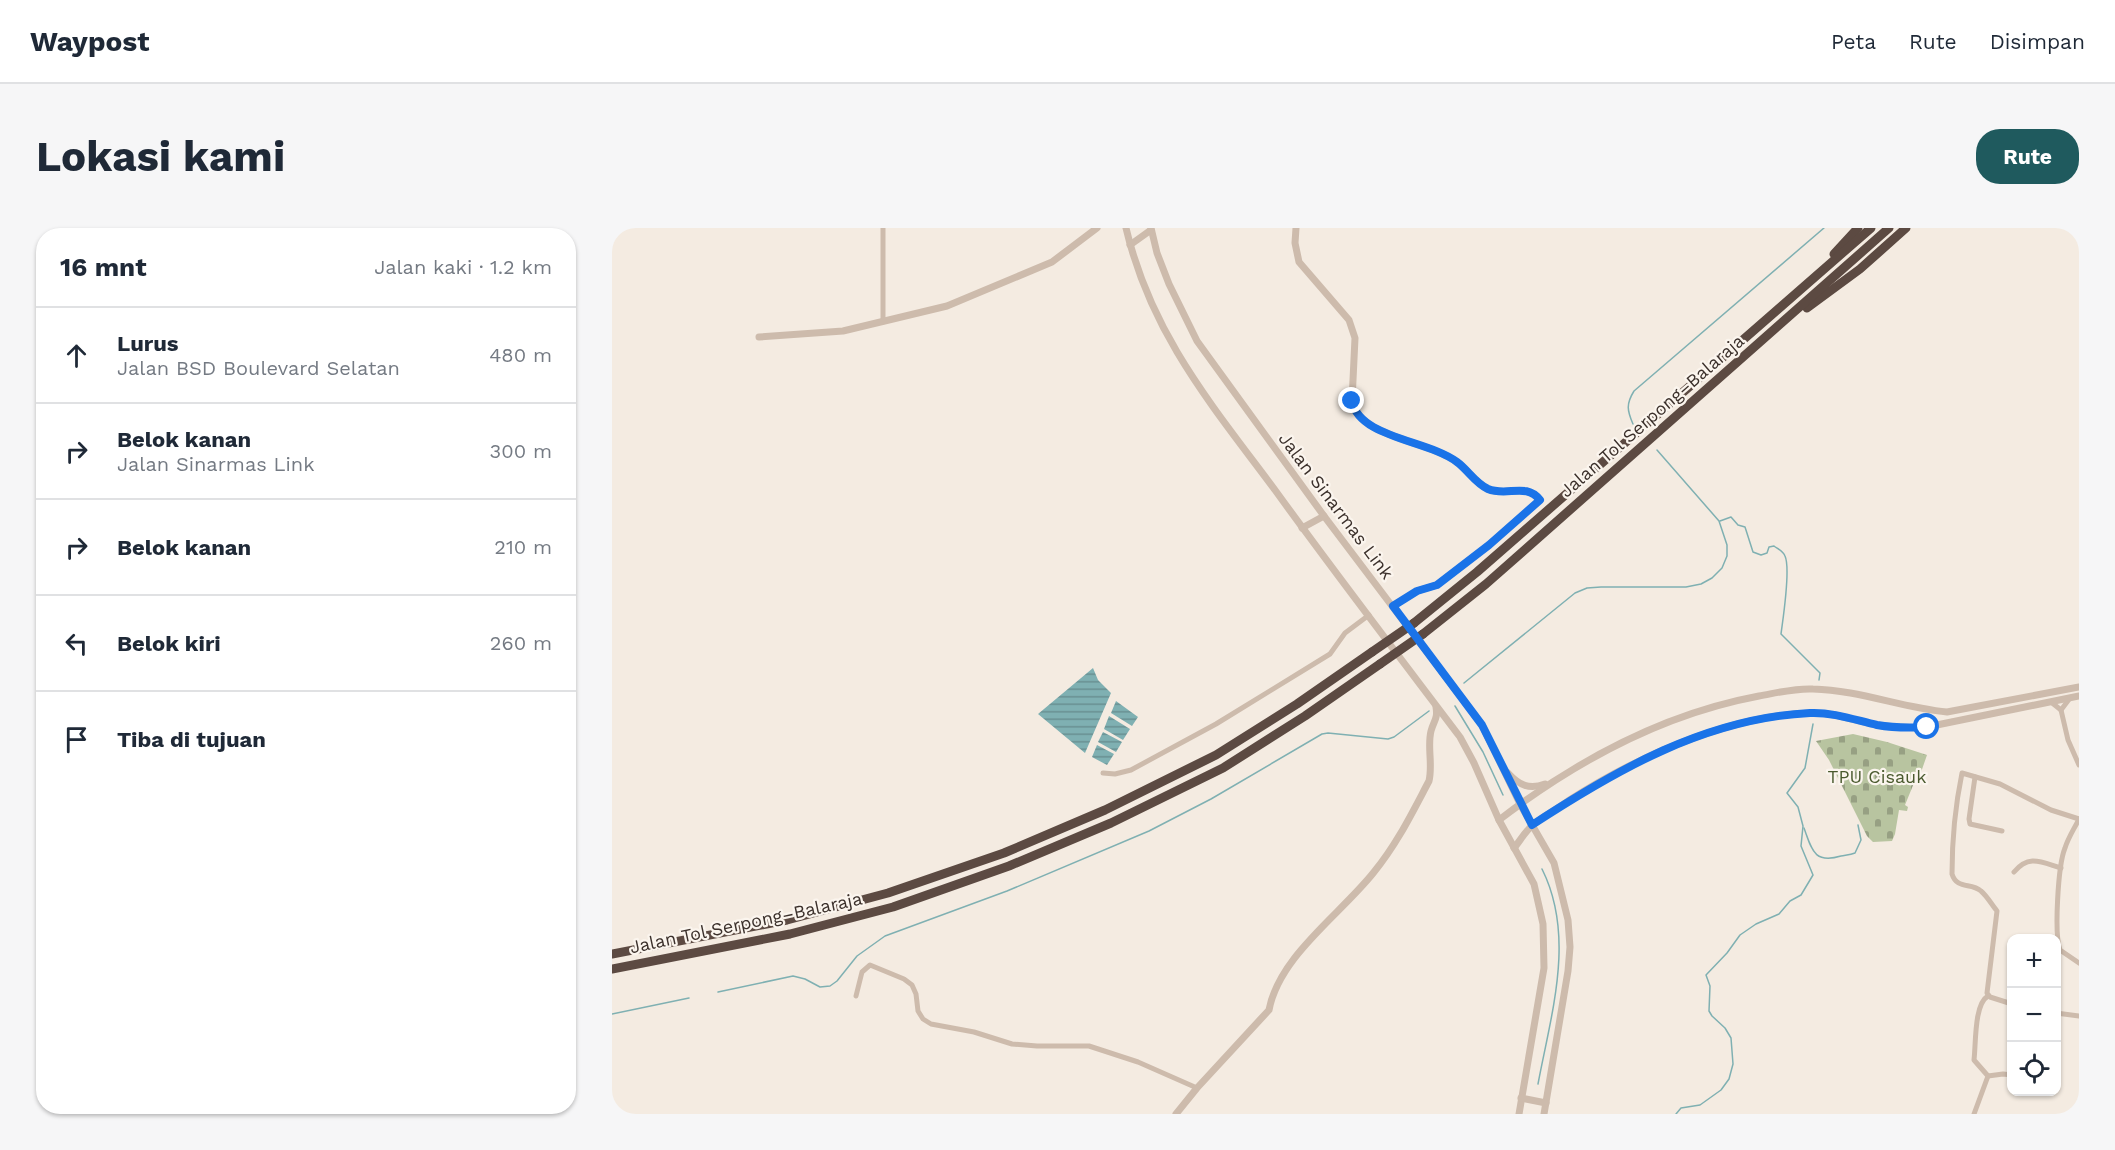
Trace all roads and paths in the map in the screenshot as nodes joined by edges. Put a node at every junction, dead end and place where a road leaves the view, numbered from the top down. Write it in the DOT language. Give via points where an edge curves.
graph roads {
  1 [pos="883,228"];
  2 [pos="1096,228"];
  3 [pos="1125,228"];
  4 [pos="1296,228"];
  5 [pos="1858,228"];
  6 [pos="1872,228"];
  7 [pos="1889,228"];
  8 [pos="1906,228"];
  9 [pos="1151,229"];
  10 [pos="1130,245"];
  11 [pos="1798,293"];
  12 [pos="883,323"];
  13 [pos="759,337"];
  14 [pos="1757,345"];
  15 [pos="1324,516"];
  16 [pos="1302,528"];
  17 [pos="1393,606"];
  18 [pos="1369,615"];
  19 [pos="2079,687"];
  20 [pos="2030,696"];
  21 [pos="2079,696"];
  22 [pos="2070,698"];
  23 [pos="2051,702"];
  24 [pos="1436,706"];
  25 [pos="2032,706"];
  26 [pos="2061,710"];
  27 [pos="2079,765"];
  28 [pos="1504,769"];
  29 [pos="1103,773"];
  30 [pos="1975,777"];
  31 [pos="1556,781"];
  32 [pos="1520,804"];
  33 [pos="2079,819"];
  34 [pos="1499,820"];
  35 [pos="1532,825"];
  36 [pos="2002,831"];
  37 [pos="1514,849"];
  38 [pos="2061,868"];
  39 [pos="2014,872"];
  40 [pos="612,954"];
  41 [pos="2079,963"];
  42 [pos="612,969"];
  43 [pos="856,996"];
  44 [pos="1988,996"];
  45 [pos="2007,1002"];
  46 [pos="2061,1014"];
  47 [pos="2079,1017"];
  48 [pos="2007,1074"];
  49 [pos="1988,1076"];
  50 [pos="1197,1088"];
  51 [pos="1521,1098"];
  52 [pos="1546,1103"];
  53 [pos="1176,1114"];
  54 [pos="1519,1114"];
  55 [pos="1544,1114"];
  56 [pos="1974,1114"];
  1 -- 12 [label="street"];
  2 -- 12 [label="street" via="1052,262 947,306"];
  3 -- 10 [label="street"];
  4 -- 17 [label="street" via="1299,262 1353,329 1352,401 1360,419 1440,452 1490,490 1524,490 1535,493 1540,500 1437,585 1417,591"];
  5 -- 11 [label="highway"];
  6 -- 11 [label="highway, Jalan Tol Serpong–Balaraja"];
  7 -- 14 [label="highway, Jalan Tol Serpong–Balaraja"];
  8 -- 14 [label="highway" via="1860,269"];
  9 -- 10 [label="street"];
  9 -- 15 [label="street, Jalan Sinarmas Link" via="1169,284 1197,341"];
  10 -- 16 [label="street" via="1146,293 1176,354"];
  11 -- 40 [label="highway, Jalan Tol Serpong–Balaraja, bridge" via="1414,623 1215,755 1004,853 888,893 787,920"];
  12 -- 13 [label="street" via="843,331"];
  14 -- 42 [label="highway, Jalan Tol Serpong–Balaraja, bridge" via="1486,584 1423,634 1223,768 1111,823 1009,866 893,907 790,934"];
  15 -- 16 [label="street"];
  15 -- 17 [label="street, Jalan Sinarmas Link"];
  16 -- 18 [label="street"];
  17 -- 28 [label="street, Jalan Sinarmas Link" via="1482,725"];
  18 -- 24 [label="street"];
  18 -- 29 [label="street" via="1345,633 1330,654 1236,713 1131,770"];
  19 -- 20 [label="street"];
  20 -- 25 [label="street"];
  20 -- 31 [label="street" via="1947,712 1836,690 1770,694 1658,725"];
  21 -- 22 [label="street"];
  22 -- 23 [label="street"];
  22 -- 26 [label="street"];
  23 -- 25 [label="street"];
  23 -- 26 [label="street"];
  24 -- 34 [label="street" via="1460,737"];
  24 -- 50 [label="street" via="1438,717 1431,731 1429,781 1391,850 1291,962 1272,995 1269,1010"];
  25 -- 35 [label="street" via="1903,729 1811,713 1747,723 1707,734 1630,765"];
  26 -- 27 [label="street"];
  28 -- 31 [label="street" via="1525,786"];
  28 -- 32 [label="street, Jalan Sinarmas Link"];
  30 -- 33 [label="street"];
  30 -- 36 [label="street" via="1969,822"];
  30 -- 44 [label="street" via="1962,772 1955,803 1952,874 1958,884 1981,891 1997,911"];
  31 -- 32 [label="street"];
  32 -- 34 [label="street"];
  32 -- 35 [label="street, Jalan Sinarmas Link"];
  33 -- 38 [label="street" via="2064,849"];
  34 -- 37 [label="street"];
  35 -- 37 [label="street"];
  35 -- 52 [label="street, Jalan Sinarmas Link" via="1554,863 1568,920 1570,947"];
  37 -- 51 [label="street" via="1534,884 1545,947"];
  38 -- 39 [label="street" via="2030,860"];
  38 -- 41 [label="street" via="2058,945"];
  43 -- 50 [label="street" via="862,972 870,965 912,985 918,1011 931,1024 1012,1044 1089,1046"];
  44 -- 45 [label="street"];
  44 -- 49 [label="street" via="1983,1000 1975,1027 1974,1060"];
  46 -- 47 [label="street"];
  48 -- 49 [label="street"];
  49 -- 56 [label="street"];
  50 -- 53 [label="street"];
  51 -- 52 [label="street"];
  51 -- 54 [label="street"];
  52 -- 55 [label="street, Jalan Sinarmas Link"];
}
